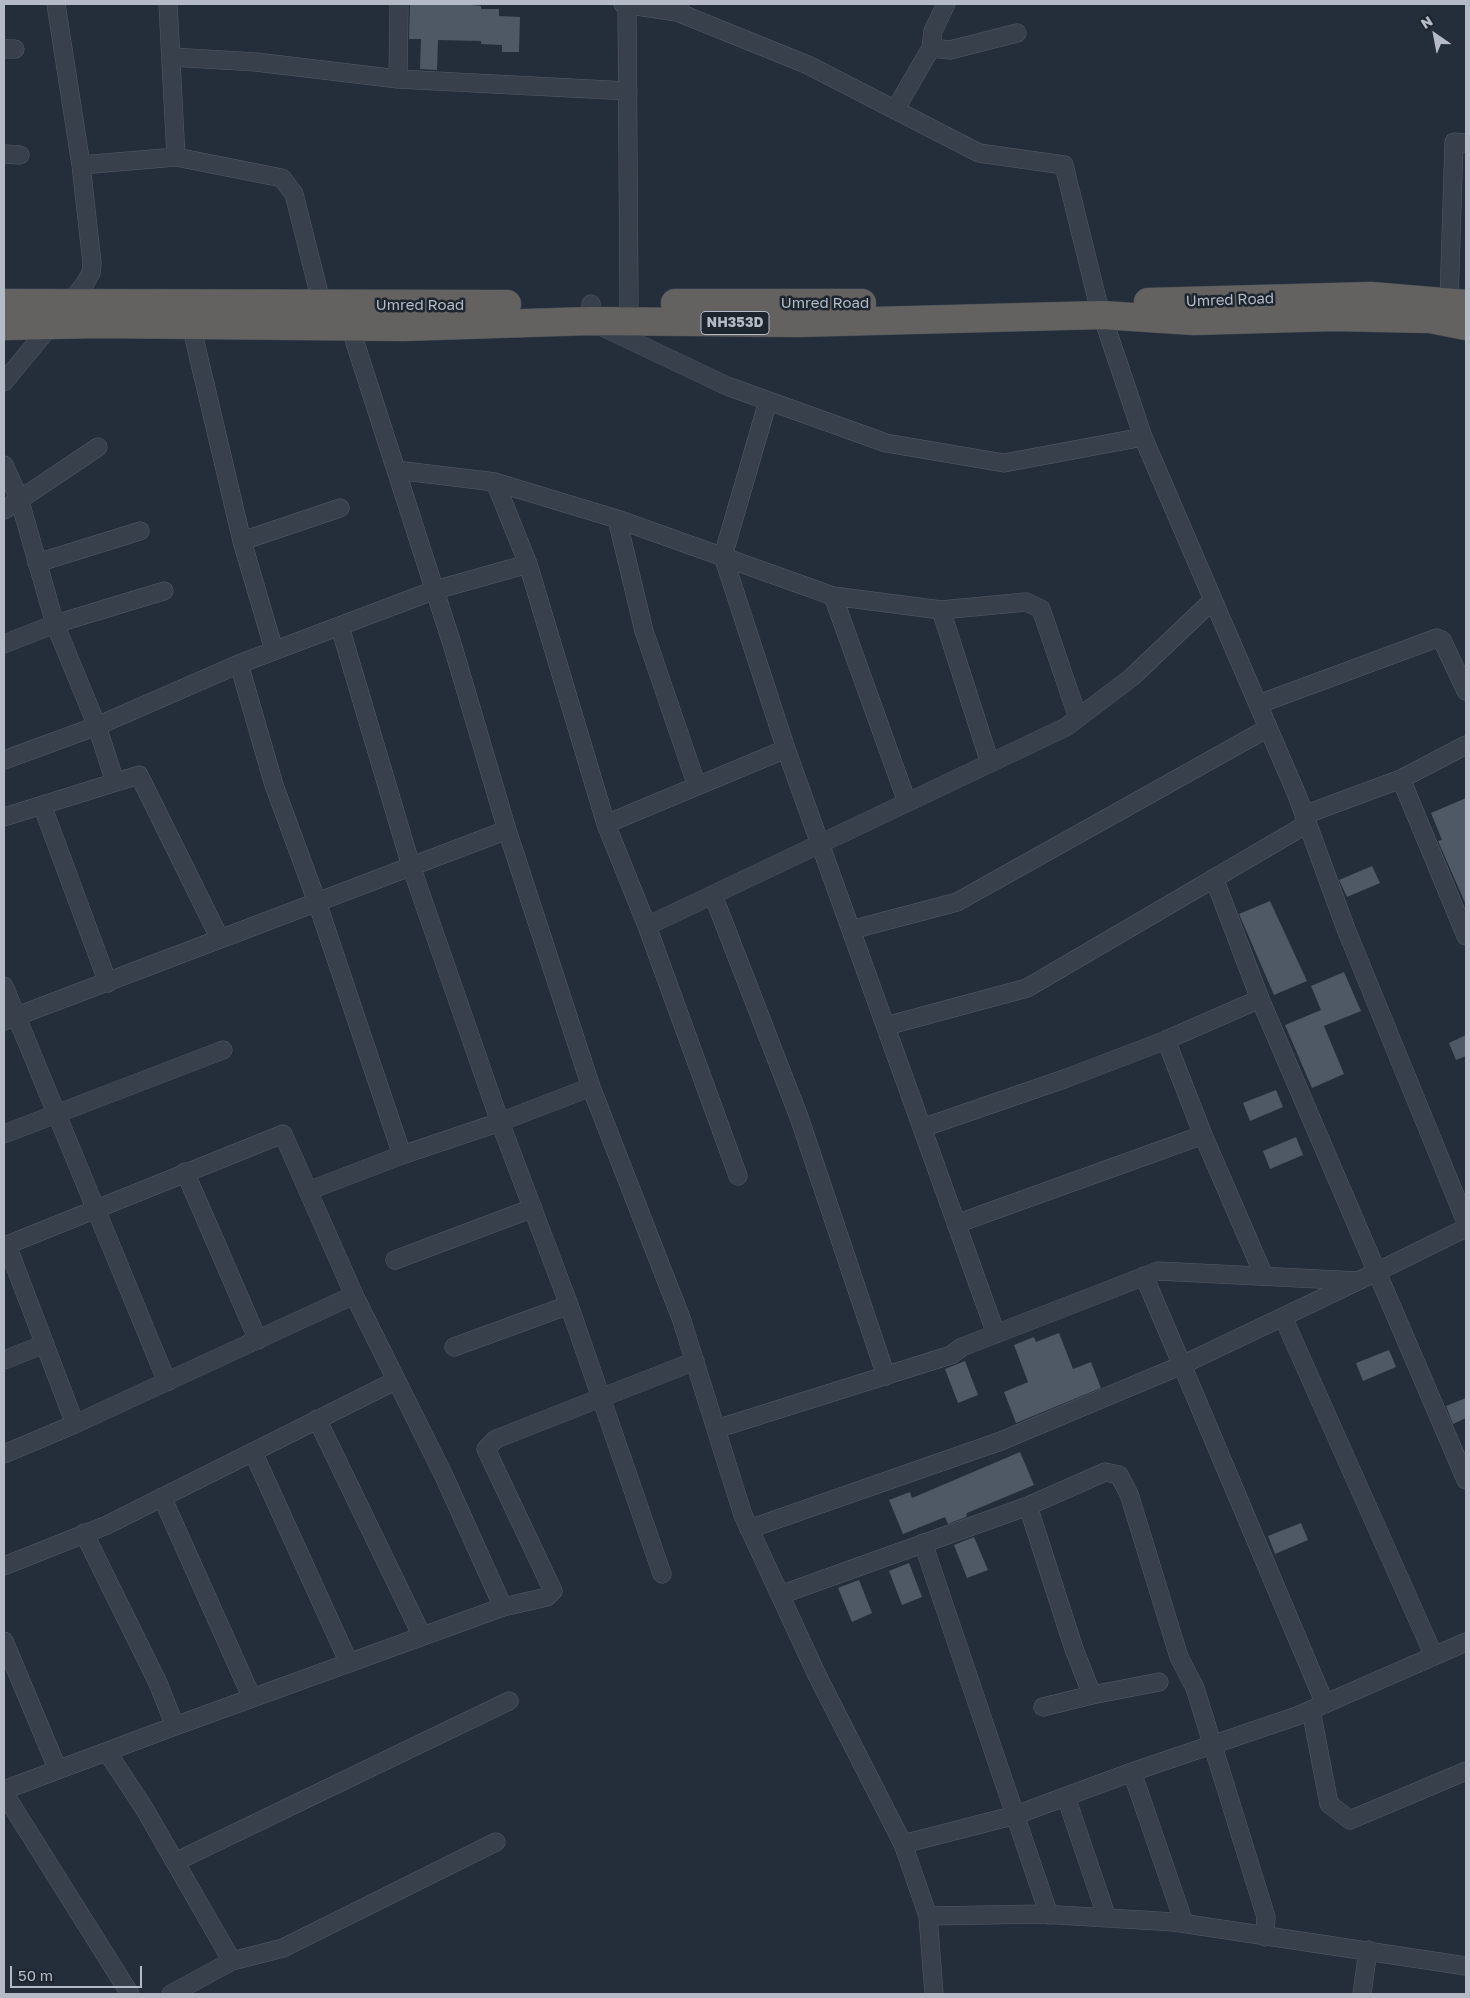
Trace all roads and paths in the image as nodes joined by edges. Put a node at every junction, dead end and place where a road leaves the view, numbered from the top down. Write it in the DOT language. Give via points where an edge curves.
graph roads {
  1 [pos="56,4"];
  2 [pos="168,4"];
  3 [pos="399,4"];
  4 [pos="626,4"];
  5 [pos="946,4"];
  6 [pos="678,8"];
  7 [pos="1017,33"];
  8 [pos="931,48"];
  9 [pos="171,57"];
  10 [pos="398,79"];
  11 [pos="628,91"];
  12 [pos="895,110"];
  13 [pos="1466,142"];
  14 [pos="176,157"];
  15 [pos="81,165"];
  16 [pos="1457,302"];
  17 [pos="4,303"];
  18 [pos="322,305"];
  19 [pos="1100,309"];
  20 [pos="628,312"];
  21 [pos="590,313"];
  22 [pos="61,315"];
  23 [pos="190,325"];
  24 [pos="4,326"];
  25 [pos="1466,326"];
  26 [pos="350,327"];
  27 [pos="4,382"];
  28 [pos="768,401"];
  29 [pos="1142,436"];
  30 [pos="98,447"];
  31 [pos="4,465"];
  32 [pos="396,470"];
  33 [pos="495,482"];
  34 [pos="19,498"];
  35 [pos="340,508"];
  36 [pos="4,510"];
  37 [pos="617,519"];
  38 [pos="140,530"];
  39 [pos="242,541"];
  40 [pos="723,556"];
  41 [pos="38,563"];
  42 [pos="528,564"];
  43 [pos="435,590"];
  44 [pos="164,591"];
  45 [pos="833,596"];
  46 [pos="1213,600"];
  47 [pos="941,610"];
  48 [pos="56,624"];
  49 [pos="340,627"];
  50 [pos="4,644"];
  51 [pos="274,650"];
  52 [pos="239,664"];
  53 [pos="1466,691"];
  54 [pos="1259,704"];
  55 [pos="1078,718"];
  56 [pos="97,726"];
  57 [pos="1268,728"];
  58 [pos="1466,745"];
  59 [pos="786,749"];
  60 [pos="4,760"];
  61 [pos="990,763"];
  62 [pos="1402,779"];
  63 [pos="115,782"];
  64 [pos="696,786"];
  65 [pos="907,802"];
  66 [pos="42,805"];
  67 [pos="4,817"];
  68 [pos="1306,820"];
  69 [pos="606,824"];
  70 [pos="507,830"];
  71 [pos="820,843"];
  72 [pos="411,866"];
  73 [pos="1214,878"];
  74 [pos="712,895"];
  75 [pos="317,902"];
  76 [pos="647,926"];
  77 [pos="851,930"];
  78 [pos="1466,936"];
  79 [pos="220,939"];
  80 [pos="108,983"];
  81 [pos="4,986"];
  82 [pos="1260,999"];
  83 [pos="9,1019"];
  84 [pos="886,1026"];
  85 [pos="1166,1040"];
  86 [pos="223,1050"];
  87 [pos="591,1086"];
  88 [pos="57,1112"];
  89 [pos="500,1122"];
  90 [pos="922,1128"];
  91 [pos="4,1134"];
  92 [pos="1203,1135"];
  93 [pos="402,1156"];
  94 [pos="185,1172"];
  95 [pos="738,1176"];
  96 [pos="1460,1187"];
  97 [pos="308,1191"];
  98 [pos="533,1208"];
  99 [pos="96,1209"];
  100 [pos="1466,1222"];
  101 [pos="956,1224"];
  102 [pos="1466,1228"];
  103 [pos="5,1245"];
  104 [pos="395,1260"];
  105 [pos="1378,1271"];
  106 [pos="1144,1276"];
  107 [pos="1264,1276"];
  108 [pos="1358,1281"];
  109 [pos="354,1295"];
  110 [pos="569,1306"];
  111 [pos="1283,1317"];
  112 [pos="996,1334"];
  113 [pos="258,1340"];
  114 [pos="45,1344"];
  115 [pos="454,1347"];
  116 [pos="4,1360"];
  117 [pos="695,1361"];
  118 [pos="1182,1365"];
  119 [pos="886,1376"];
  120 [pos="395,1381"];
  121 [pos="167,1382"];
  122 [pos="599,1396"];
  123 [pos="317,1419"];
  124 [pos="75,1424"];
  125 [pos="716,1430"];
  126 [pos="252,1452"];
  127 [pos="4,1454"];
  128 [pos="1466,1480"];
  129 [pos="162,1497"];
  130 [pos="1028,1506"];
  131 [pos="749,1529"];
  132 [pos="84,1533"];
  133 [pos="923,1543"];
  134 [pos="4,1566"];
  135 [pos="662,1574"];
  136 [pos="780,1595"];
  137 [pos="503,1607"];
  138 [pos="422,1636"];
  139 [pos="4,1641"];
  140 [pos="1466,1642"];
  141 [pos="1434,1656"];
  142 [pos="349,1663"];
  143 [pos="1159,1682"];
  144 [pos="1092,1695"];
  145 [pos="252,1698"];
  146 [pos="509,1701"];
  147 [pos="1043,1707"];
  148 [pos="1318,1707"];
  149 [pos="175,1726"];
  150 [pos="1211,1745"];
  151 [pos="107,1752"];
  152 [pos="58,1770"];
  153 [pos="1466,1771"];
  154 [pos="1132,1772"];
  155 [pos="4,1792"];
  156 [pos="1066,1797"];
  157 [pos="1016,1815"];
  158 [pos="496,1842"];
  159 [pos="904,1844"];
  160 [pos="175,1862"];
  161 [pos="1049,1915"];
  162 [pos="928,1916"];
  163 [pos="1107,1918"];
  164 [pos="1184,1924"];
  165 [pos="1265,1937"];
  166 [pos="1368,1950"];
  167 [pos="232,1961"];
  168 [pos="1466,1966"];
  169 [pos="130,1994"];
  170 [pos="171,1994"];
  171 [pos="934,1994"];
  172 [pos="1362,1994"];
  1 -- 15 [label="street"];
  2 -- 9 [label="street"];
  3 -- 10 [label="street"];
  4 -- 6 [label="street"];
  4 -- 11 [label="street"];
  5 -- 8 [label="street" via="933,31"];
  6 -- 12 [label="street" via="808,65"];
  7 -- 8 [label="street" via="950,50"];
  8 -- 12 [label="street"];
  9 -- 10 [label="street" via="256,62"];
  9 -- 14 [label="street"];
  10 -- 11 [label="street"];
  11 -- 20 [label="street"];
  12 -- 19 [label="street" via="979,154 1064,165"];
  13 -- 16 [label="street" via="1454,142"];
  14 -- 15 [label="street"];
  14 -- 18 [label="street" via="282,178 294,194"];
  15 -- 22 [label="street" via="92,263 88,278"];
  16 -- 19 [label="highway, Umred Road / NH353D" via="1371,296"];
  17 -- 22 [label="highway, Umred Road / NH353D"];
  18 -- 21 [label="highway, Umred Road / NH353D"];
  18 -- 22 [label="highway, Umred Road / NH353D"];
  19 -- 20 [label="highway, NH353D" via="798,323"];
  19 -- 25 [label="highway, NH353D" via="1194,321 1333,316 1430,319"];
  19 -- 29 [label="street"];
  20 -- 21 [label="highway, NH353D"];
  21 -- 26 [label="highway, NH353D" via="403,327"];
  21 -- 28 [label="street" via="727,386"];
  22 -- 23 [label="highway, NH353D"];
  22 -- 24 [label="highway, NH353D"];
  22 -- 27 [label="street"];
  23 -- 26 [label="highway, NH353D"];
  23 -- 39 [label="street"];
  26 -- 32 [label="street"];
  28 -- 29 [label="street" via="886,443 1004,463"];
  28 -- 40 [label="street"];
  29 -- 46 [label="street"];
  30 -- 34 [label="street"];
  31 -- 34 [label="street"];
  32 -- 33 [label="street"];
  32 -- 43 [label="street"];
  33 -- 37 [label="street"];
  33 -- 42 [label="street"];
  34 -- 36 [label="street"];
  34 -- 41 [label="street"];
  35 -- 39 [label="street"];
  37 -- 40 [label="street"];
  37 -- 64 [label="street" via="644,631"];
  38 -- 41 [label="street"];
  39 -- 51 [label="street"];
  40 -- 45 [label="street"];
  40 -- 59 [label="street"];
  41 -- 48 [label="street"];
  42 -- 43 [label="street"];
  42 -- 69 [label="street"];
  43 -- 49 [label="street"];
  43 -- 70 [label="street"];
  44 -- 48 [label="street"];
  45 -- 47 [label="street"];
  45 -- 65 [label="street"];
  46 -- 54 [label="street"];
  46 -- 55 [label="street" via="1132,677"];
  47 -- 55 [label="street" via="1026,602 1040,608"];
  47 -- 61 [label="street"];
  48 -- 50 [label="street"];
  48 -- 56 [label="street"];
  49 -- 51 [label="street"];
  49 -- 72 [label="street"];
  51 -- 52 [label="street"];
  52 -- 56 [label="street"];
  52 -- 75 [label="street" via="274,785"];
  53 -- 54 [label="street" via="1442,640 1437,638"];
  54 -- 57 [label="street"];
  55 -- 61 [label="street" via="1066,727"];
  56 -- 60 [label="street"];
  56 -- 63 [label="street"];
  57 -- 68 [label="street"];
  57 -- 77 [label="street" via="957,902"];
  58 -- 62 [label="street"];
  59 -- 64 [label="street"];
  59 -- 71 [label="street"];
  61 -- 65 [label="street"];
  62 -- 68 [label="street"];
  62 -- 78 [label="street"];
  63 -- 66 [label="street"];
  63 -- 79 [label="street" via="139,775"];
  64 -- 69 [label="street"];
  65 -- 71 [label="street"];
  66 -- 67 [label="street"];
  66 -- 80 [label="street"];
  68 -- 73 [label="street"];
  68 -- 96 [label="street" via="1346,929"];
  69 -- 76 [label="street"];
  70 -- 72 [label="street"];
  70 -- 87 [label="street"];
  71 -- 74 [label="street"];
  71 -- 77 [label="street"];
  72 -- 75 [label="street"];
  72 -- 89 [label="street"];
  73 -- 82 [label="street"];
  73 -- 84 [label="street" via="1026,988"];
  74 -- 76 [label="street"];
  74 -- 119 [label="street" via="799,1116"];
  75 -- 79 [label="street"];
  75 -- 93 [label="street"];
  76 -- 95 [label="street"];
  77 -- 84 [label="street"];
  79 -- 80 [label="street"];
  80 -- 83 [label="street"];
  81 -- 83 [label="street"];
  82 -- 85 [label="street"];
  82 -- 105 [label="street"];
  83 -- 88 [label="street"];
  84 -- 90 [label="street"];
  85 -- 90 [label="street"];
  85 -- 92 [label="street"];
  86 -- 88 [label="street"];
  87 -- 89 [label="street"];
  87 -- 117 [label="street"];
  88 -- 91 [label="street"];
  88 -- 99 [label="street"];
  89 -- 93 [label="street"];
  89 -- 98 [label="street"];
  90 -- 101 [label="street"];
  92 -- 101 [label="street"];
  92 -- 107 [label="street"];
  93 -- 97 [label="street"];
  94 -- 97 [label="street" via="283,1134"];
  94 -- 99 [label="street"];
  94 -- 113 [label="street"];
  96 -- 100 [label="street"];
  97 -- 109 [label="street"];
  98 -- 104 [label="street"];
  98 -- 110 [label="street"];
  99 -- 103 [label="street"];
  99 -- 121 [label="street"];
  101 -- 112 [label="street"];
  102 -- 105 [label="street"];
  103 -- 114 [label="street"];
  105 -- 108 [label="street"];
  105 -- 128 [label="street"];
  106 -- 107 [label="street" via="1158,1271"];
  106 -- 112 [label="street"];
  106 -- 118 [label="street"];
  107 -- 108 [label="street"];
  108 -- 111 [label="street"];
  109 -- 113 [label="street"];
  109 -- 120 [label="street"];
  110 -- 115 [label="street"];
  110 -- 122 [label="street"];
  111 -- 118 [label="street"];
  111 -- 141 [label="street"];
  112 -- 119 [label="street" via="962,1347 951,1355"];
  113 -- 121 [label="street"];
  114 -- 116 [label="street"];
  114 -- 124 [label="street"];
  117 -- 122 [label="street"];
  117 -- 125 [label="street"];
  118 -- 131 [label="street" via="1001,1441"];
  118 -- 148 [label="street"];
  119 -- 125 [label="street"];
  120 -- 123 [label="street"];
  120 -- 137 [label="street" via="444,1476"];
  121 -- 124 [label="street"];
  122 -- 135 [label="street"];
  122 -- 137 [label="street" via="496,1439 486,1450 553,1591 547,1597"];
  123 -- 126 [label="street"];
  123 -- 138 [label="street"];
  124 -- 127 [label="street"];
  125 -- 131 [label="street"];
  126 -- 129 [label="street"];
  126 -- 142 [label="street"];
  129 -- 132 [label="street"];
  129 -- 145 [label="street"];
  130 -- 133 [label="street"];
  130 -- 144 [label="street"];
  130 -- 150 [label="street" via="1105,1472 1119,1475 1129,1494 1179,1657 1196,1688"];
  131 -- 136 [label="street"];
  132 -- 134 [label="street"];
  132 -- 149 [label="street" via="158,1683"];
  133 -- 136 [label="street"];
  133 -- 157 [label="street"];
  136 -- 159 [label="street" via="817,1675"];
  137 -- 138 [label="street"];
  138 -- 142 [label="street"];
  139 -- 152 [label="street"];
  140 -- 141 [label="street"];
  141 -- 148 [label="street"];
  142 -- 145 [label="street"];
  143 -- 144 [label="street"];
  144 -- 147 [label="street"];
  145 -- 149 [label="street"];
  146 -- 160 [label="street"];
  148 -- 150 [label="street"];
  148 -- 153 [label="street" via="1329,1804 1350,1820"];
  149 -- 151 [label="street"];
  150 -- 154 [label="street"];
  150 -- 165 [label="street" via="1266,1917"];
  151 -- 152 [label="street"];
  151 -- 160 [label="street"];
  152 -- 155 [label="street"];
  154 -- 156 [label="street"];
  154 -- 164 [label="street"];
  155 -- 169 [label="street"];
  156 -- 157 [label="street"];
  156 -- 163 [label="street"];
  157 -- 159 [label="street"];
  157 -- 161 [label="street"];
  158 -- 167 [label="street" via="283,1948"];
  159 -- 162 [label="street"];
  160 -- 167 [label="street"];
  161 -- 162 [label="street"];
  161 -- 163 [label="street"];
  162 -- 171 [label="street"];
  163 -- 164 [label="street"];
  164 -- 165 [label="street"];
  165 -- 166 [label="street"];
  166 -- 168 [label="street"];
  166 -- 172 [label="street"];
  167 -- 170 [label="street"];
}
